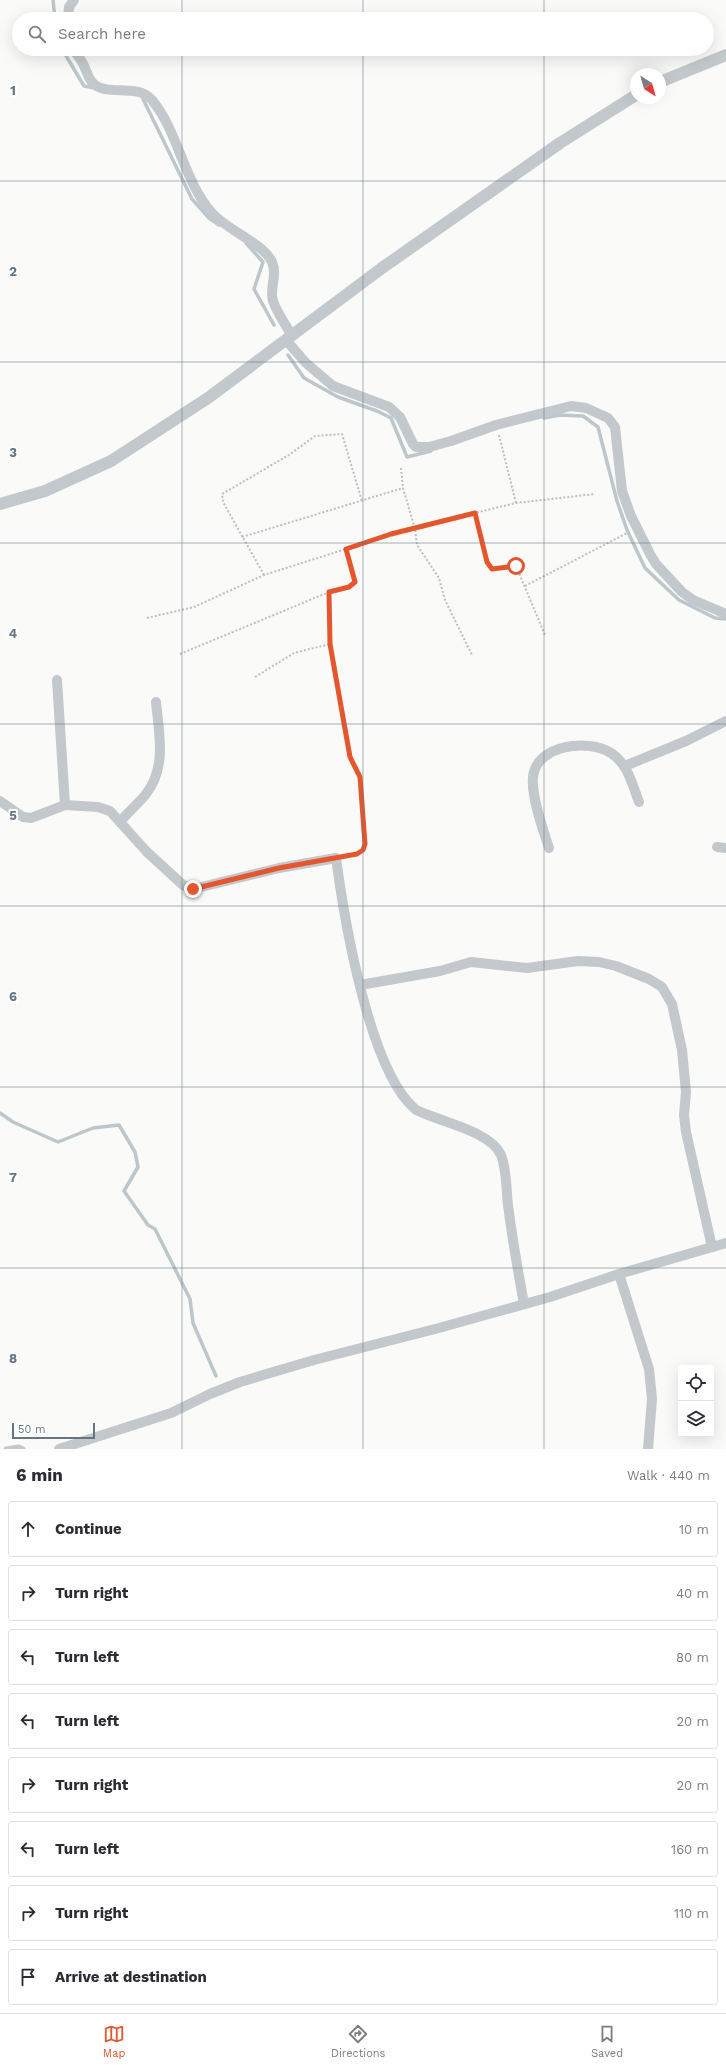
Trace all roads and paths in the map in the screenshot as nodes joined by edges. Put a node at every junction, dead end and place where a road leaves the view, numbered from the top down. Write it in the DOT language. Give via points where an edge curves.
graph roads {
  1 [pos="74,0"];
  2 [pos="69,12"];
  3 [pos="726,55"];
  4 [pos="78,56"];
  5 [pos="666,80"];
  6 [pos="630,99"];
  7 [pos="289,338"];
  8 [pos="498,431"];
  9 [pos="401,468"];
  10 [pos="403,488"];
  11 [pos="595,494"];
  12 [pos="362,501"];
  13 [pos="516,503"];
  14 [pos="0,504"];
  15 [pos="475,513"];
  16 [pos="415,529"];
  17 [pos="624,534"];
  18 [pos="242,537"];
  19 [pos="346,549"];
  20 [pos="264,575"];
  21 [pos="525,586"];
  22 [pos="329,592"];
  23 [pos="726,614"];
  24 [pos="146,618"];
  25 [pos="545,635"];
  26 [pos="330,644"];
  27 [pos="180,654"];
  28 [pos="472,655"];
  29 [pos="255,677"];
  30 [pos="56,680"];
  31 [pos="156,702"];
  32 [pos="726,721"];
  33 [pos="625,766"];
  34 [pos="0,801"];
  35 [pos="639,802"];
  36 [pos="65,805"];
  37 [pos="120,822"];
  38 [pos="549,848"];
  39 [pos="336,858"];
  40 [pos="360,985"];
  41 [pos="726,1243"];
  42 [pos="712,1247"];
  43 [pos="619,1274"];
  44 [pos="524,1304"];
  45 [pos="6,1449"];
  46 [pos="23,1449"];
  47 [pos="59,1449"];
  48 [pos="648,1449"];
  1 -- 2 [label="street"];
  3 -- 5 [label="street"];
  4 -- 7 [label="street" via="95,86 128,90 148,96 158,108 195,188 211,212 224,225 264,252 272,261 276,272 273,300"];
  6 -- 7 [label="street" via="560,143 382,268"];
  7 -- 14 [label="street" via="208,398 111,461 46,491"];
  7 -- 23 [label="street" via="306,363 334,386 389,407 400,417 416,447 429,447 452,441 496,425 571,406 586,408 608,418 615,427 622,491 631,516 656,564 693,600"];
  8 -- 13 [label="path"];
  9 -- 10 [label="path"];
  10 -- 12 [label="path"];
  10 -- 16 [label="path"];
  11 -- 13 [label="path"];
  12 -- 18 [label="path"];
  12 -- 18 [label="path" via="342,434 315,436 289,455 222,494 223,502"];
  13 -- 15 [label="path"];
  15 -- 16 [label="path"];
  15 -- 21 [label="path" via="492,569 516,566"];
  16 -- 19 [label="path"];
  16 -- 28 [label="path" via="417,545 439,578 445,600"];
  17 -- 21 [label="path"];
  18 -- 20 [label="path"];
  19 -- 20 [label="path"];
  19 -- 22 [label="path" via="355,582 349,587"];
  20 -- 24 [label="path" via="194,607"];
  21 -- 25 [label="path"];
  22 -- 26 [label="path"];
  22 -- 27 [label="path"];
  26 -- 29 [label="path" via="294,653"];
  26 -- 39 [label="path" via="350,757 360,777 365,844 363,850 357,854"];
  30 -- 36 [label="street"];
  31 -- 37 [label="street" via="161,751 156,777 146,794"];
  32 -- 33 [label="street"];
  33 -- 35 [label="street"];
  33 -- 38 [label="street" via="610,752 584,745 567,747 545,755 540,760 533,777"];
  34 -- 36 [label="street" via="23,818 31,818"];
  36 -- 37 [label="street" via="98,807 110,811"];
  37 -- 39 [label="street" via="152,857 183,885 193,889 279,868"];
  39 -- 40 [label="street"];
  40 -- 42 [label="street" via="440,971 471,962 527,968 578,961 616,966 662,987 672,1004 678,1026 686,1092 686,1132"];
  40 -- 44 [label="street" via="382,1058 400,1092 418,1111 487,1138 501,1154"];
  41 -- 42 [label="street"];
  42 -- 43 [label="street"];
  43 -- 44 [label="street"];
  43 -- 48 [label="street" via="651,1382"];
  44 -- 47 [label="street" via="240,1382 171,1413"];
  45 -- 46 [label="lane"];
}
